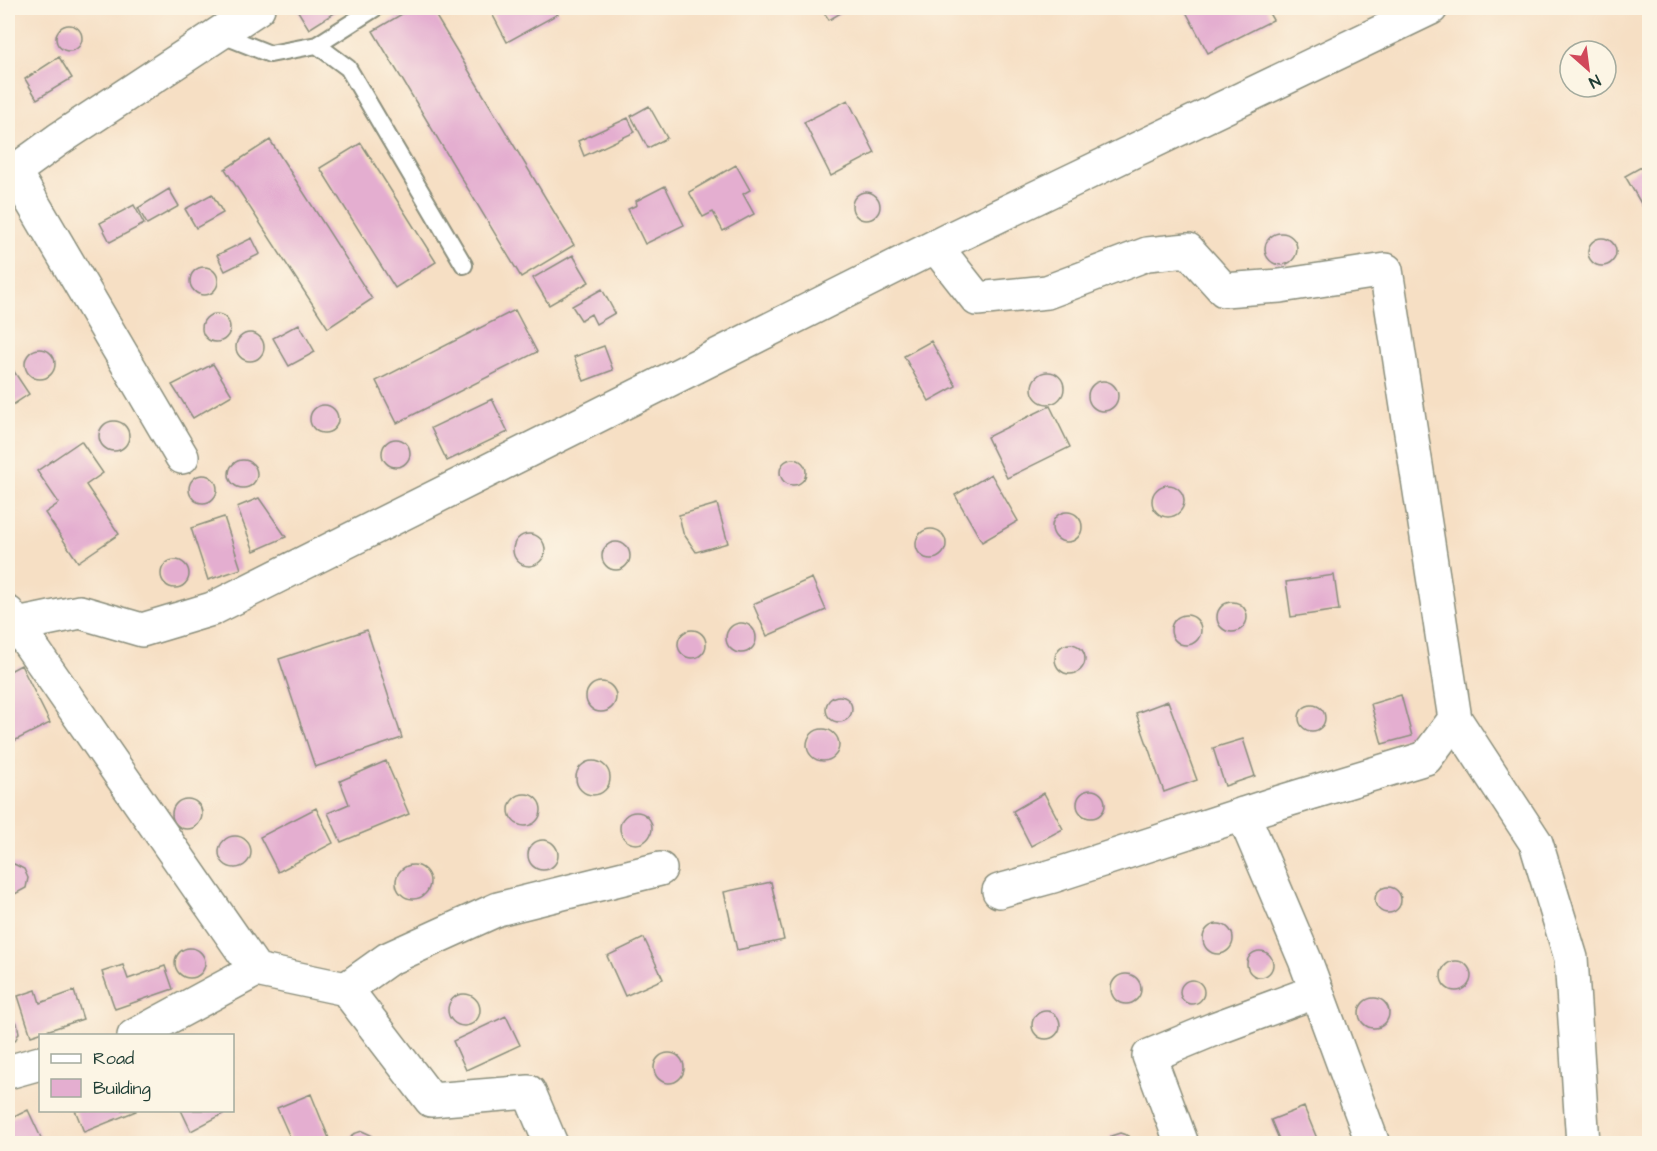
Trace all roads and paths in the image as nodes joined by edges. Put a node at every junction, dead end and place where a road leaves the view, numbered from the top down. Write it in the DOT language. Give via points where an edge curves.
graph roads {
  1 [pos="258,8"];
  2 [pos="375,8"];
  3 [pos="1431,8"];
  4 [pos="220,34"];
  5 [pos="317,45"];
  6 [pos="11,174"];
  7 [pos="936,247"];
  8 [pos="464,265"];
  9 [pos="182,457"];
  10 [pos="10,623"];
  11 [pos="1455,719"];
  12 [pos="1243,814"];
  13 [pos="660,868"];
  14 [pos="999,891"];
  15 [pos="256,970"];
  16 [pos="346,989"];
  17 [pos="1317,991"];
  18 [pos="136,1034"];
  19 [pos="39,1063"];
  20 [pos="8,1072"];
  21 [pos="551,1143"];
  22 [pos="1182,1143"];
  23 [pos="1373,1143"];
  24 [pos="1583,1143"];
  1 -- 4 [label="street"];
  2 -- 5 [label="lane"];
  3 -- 7 [label="street"];
  4 -- 5 [label="lane" via="270,54"];
  4 -- 6 [label="street" via="59,138"];
  5 -- 8 [label="lane" via="348,68"];
  6 -- 9 [label="street"];
  7 -- 10 [label="street" via="212,609 142,630 80,612"];
  7 -- 11 [label="street" via="976,299 1047,292 1147,254 1188,250 1224,290 1386,270"];
  10 -- 15 [label="street"];
  11 -- 12 [label="street" via="1426,758"];
  11 -- 24 [label="street" via="1536,843 1568,948"];
  12 -- 14 [label="street"];
  12 -- 17 [label="street"];
  13 -- 16 [label="street" via="498,909 388,959"];
  15 -- 16 [label="street"];
  15 -- 18 [label="street"];
  16 -- 21 [label="street" via="431,1100 529,1092"];
  17 -- 22 [label="street" via="1149,1056"];
  17 -- 23 [label="street"];
  19 -- 20 [label="street"];
}
